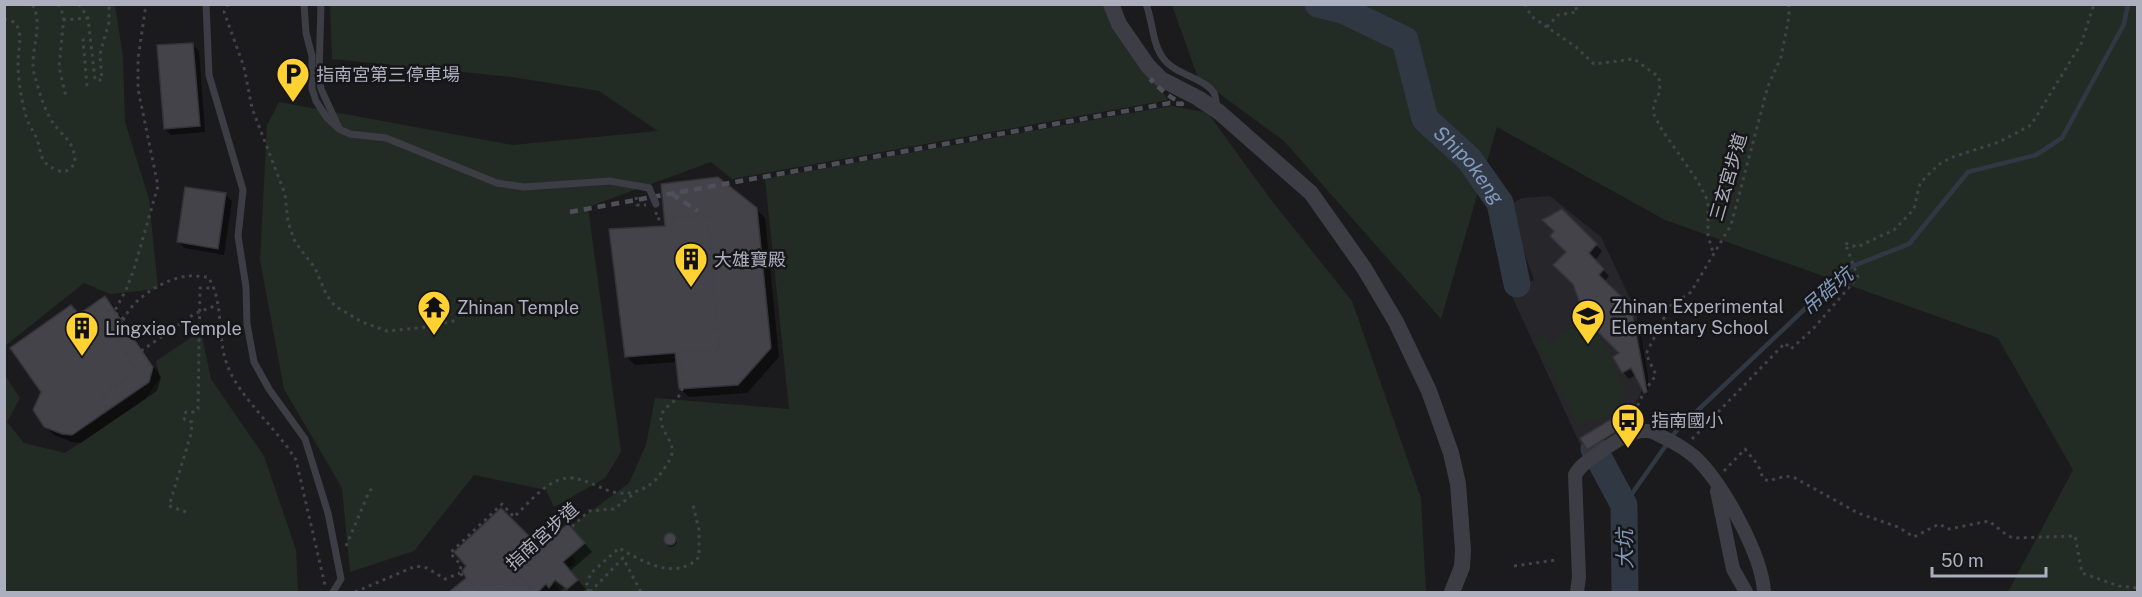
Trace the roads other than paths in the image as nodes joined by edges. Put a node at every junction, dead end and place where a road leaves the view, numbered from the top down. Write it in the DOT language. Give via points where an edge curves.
graph roads {
  1 [pos="206,4"];
  2 [pos="304,4"];
  3 [pos="321,4"];
  4 [pos="1111,4"];
  5 [pos="1146,4"];
  6 [pos="1219,112"];
  7 [pos="339,129"];
  8 [pos="656,204"];
  9 [pos="1716,480"];
  10 [pos="333,592"];
  11 [pos="1452,592"];
  12 [pos="1577,592"];
  13 [pos="1746,592"];
  14 [pos="1764,592"];
  1 -- 10 [label="lane" via="209,75 243,190 238,236 254,362 305,439 328,513 341,579"];
  2 -- 7 [label="lane" via="312,56 312,89 327,118"];
  3 -- 7 [label="lane" via="319,75"];
  4 -- 6 [label="street" via="1119,24 1161,79"];
  5 -- 6 [label="lane" via="1156,48 1180,73 1213,93"];
  6 -- 11 [label="street" via="1316,199 1364,268 1411,351 1430,391 1458,484 1463,550"];
  7 -- 8 [label="lane, bridge" via="386,138 498,183 524,187 610,181 649,188"];
  9 -- 12 [label="street" via="1695,456 1650,431 1632,432 1583,465 1575,475 1580,577"];
  9 -- 13 [label="street" via="1733,569"];
  9 -- 14 [label="street" via="1754,553"];
}
